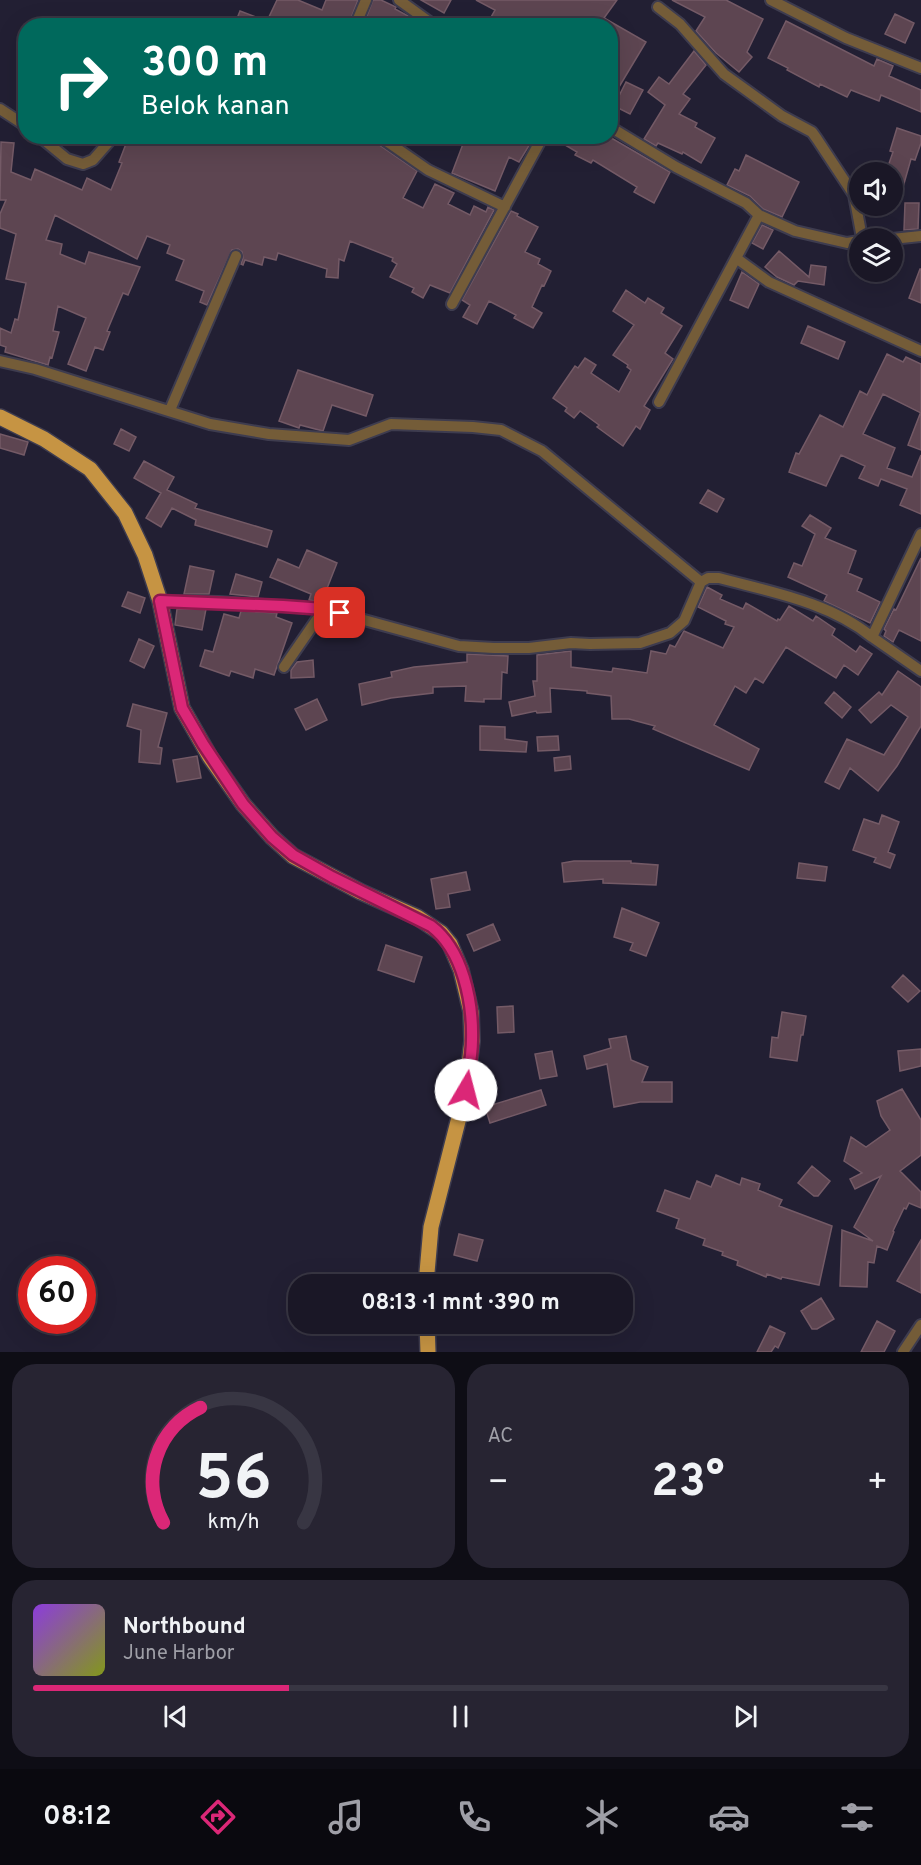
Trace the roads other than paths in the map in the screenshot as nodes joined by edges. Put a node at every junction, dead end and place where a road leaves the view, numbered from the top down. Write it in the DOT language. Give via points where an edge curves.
graph roads {
  1 [pos="366,0"];
  2 [pos="399,0"];
  3 [pos="771,0"];
  4 [pos="658,7"];
  5 [pos="358,18"];
  6 [pos="424,18"];
  7 [pos="921,68"];
  8 [pos="0,109"];
  9 [pos="18,121"];
  10 [pos="618,132"];
  11 [pos="49,144"];
  12 [pos="107,144"];
  13 [pos="391,144"];
  14 [pos="539,144"];
  15 [pos="505,207"];
  16 [pos="759,215"];
  17 [pos="859,228"];
  18 [pos="921,236"];
  19 [pos="903,238"];
  20 [pos="849,243"];
  21 [pos="236,256"];
  22 [pos="736,258"];
  23 [pos="452,304"];
  24 [pos="921,351"];
  25 [pos="0,361"];
  26 [pos="659,402"];
  27 [pos="170,410"];
  28 [pos="0,417"];
  29 [pos="921,534"];
  30 [pos="701,582"];
  31 [pos="160,601"];
  32 [pos="324,609"];
  33 [pos="872,637"];
  34 [pos="284,667"];
  35 [pos="921,671"];
  36 [pos="427,1274"];
  37 [pos="921,1325"];
  38 [pos="427,1334"];
  39 [pos="428,1352"];
  40 [pos="903,1352"];
  1 -- 5 [label="street"];
  2 -- 6 [label="street"];
  3 -- 7 [label="street" via="846,38"];
  4 -- 17 [label="street" via="680,24 724,74 782,116 812,132 854,195"];
  8 -- 9 [label="street"];
  10 -- 16 [label="street" via="746,203"];
  11 -- 12 [label="street" via="67,159 83,164 93,160"];
  13 -- 15 [label="street" via="428,170"];
  14 -- 15 [label="street"];
  15 -- 23 [label="street"];
  16 -- 20 [label="street" via="795,231"];
  16 -- 22 [label="street"];
  18 -- 19 [label="street"];
  21 -- 27 [label="street"];
  22 -- 24 [label="street" via="769,282"];
  22 -- 26 [label="street"];
  25 -- 27 [label="street"];
  27 -- 30 [label="street" via="210,424 268,434 349,440 391,424 501,430 543,451"];
  28 -- 31 [label="main road" via="90,469 125,513 145,555"];
  29 -- 33 [label="street"];
  30 -- 32 [label="street" via="684,621 676,629 640,643 459,646"];
  30 -- 33 [label="street" via="719,578 821,607"];
  31 -- 32 [label="street"];
  31 -- 36 [label="main road" via="182,708 243,804 293,855 441,933 461,970 471,1012 472,1041 466,1090 431,1227"];
  32 -- 34 [label="street"];
  33 -- 35 [label="street"];
  37 -- 40 [label="street"];
  38 -- 39 [label="main road"];
}
